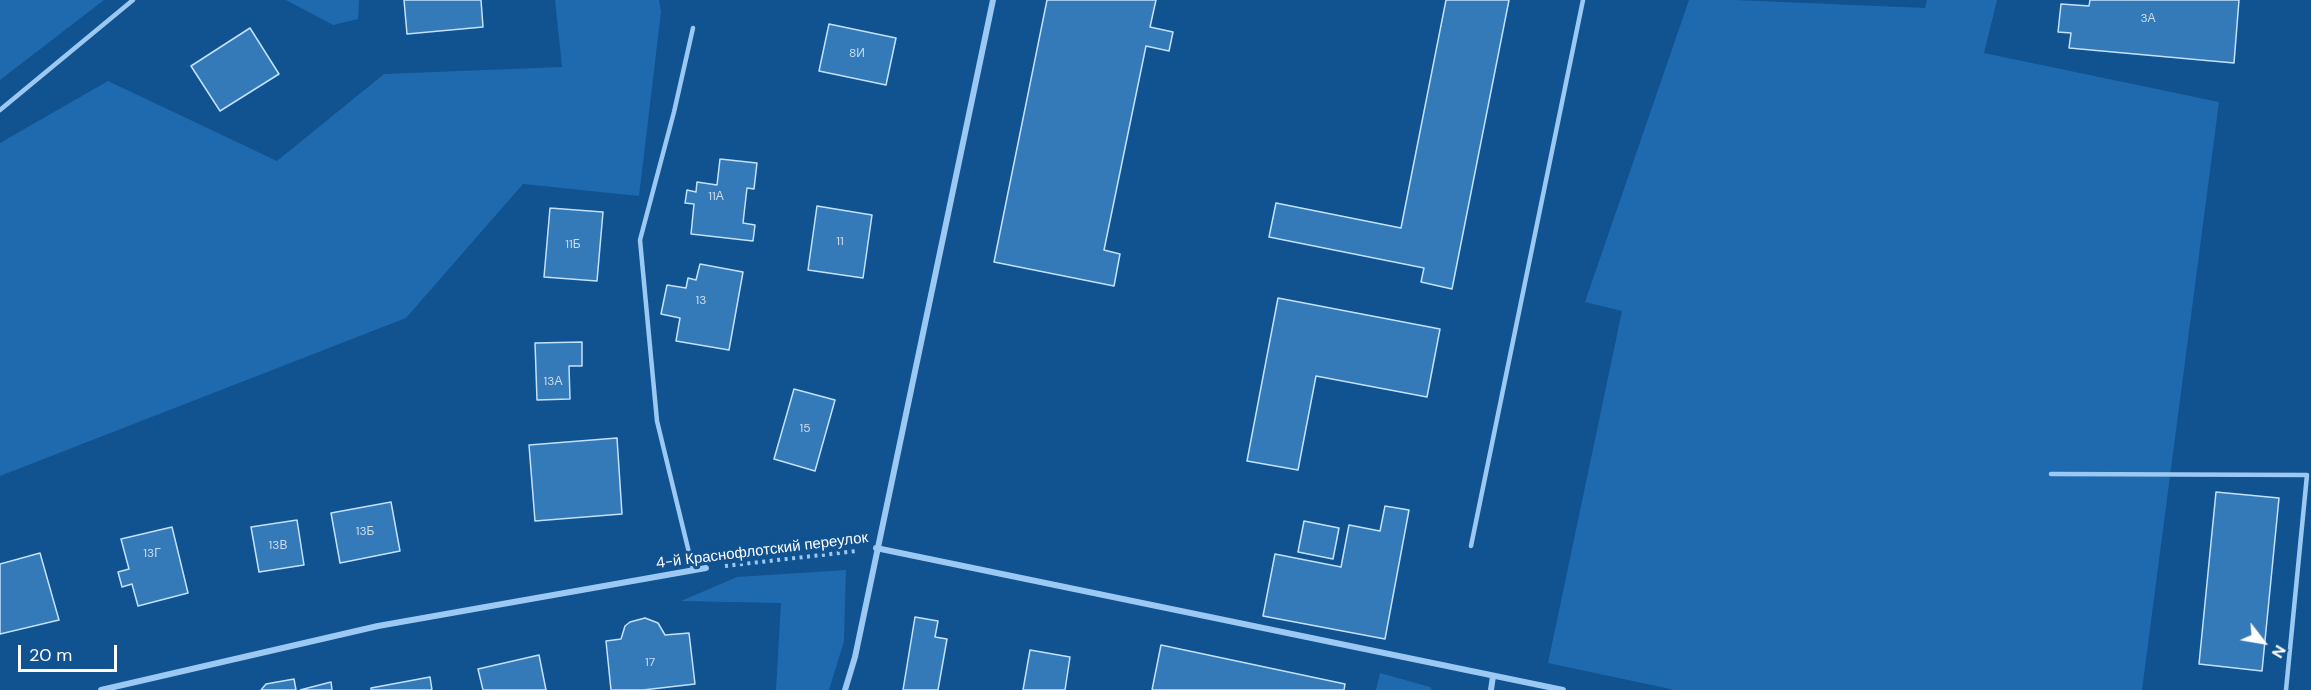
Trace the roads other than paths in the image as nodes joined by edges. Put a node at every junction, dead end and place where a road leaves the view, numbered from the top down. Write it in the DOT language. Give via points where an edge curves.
graph roads {
  1 [pos="134,0"];
  2 [pos="993,0"];
  3 [pos="1583,0"];
  4 [pos="693,28"];
  5 [pos="0,110"];
  6 [pos="2051,474"];
  7 [pos="1471,546"];
  8 [pos="876,549"];
  9 [pos="706,568"];
  10 [pos="693,570"];
  11 [pos="1493,676"];
  12 [pos="101,690"];
  13 [pos="845,690"];
  14 [pos="1491,690"];
  15 [pos="1563,690"];
  16 [pos="2286,690"];
  1 -- 5 [label="lane"];
  2 -- 8 [label="street, 4-й Краснофлотский переулок"];
  3 -- 7 [label="lane"];
  4 -- 10 [label="lane" via="640,240 657,421"];
  6 -- 16 [label="lane" via="2307,476"];
  8 -- 11 [label="street"];
  8 -- 13 [label="street"];
  9 -- 10 [label="street, 4-й Краснофлотский переулок"];
  10 -- 12 [label="street, 4-й Краснофлотский переулок" via="378,626"];
  11 -- 14 [label="street"];
  11 -- 15 [label="street"];
}
